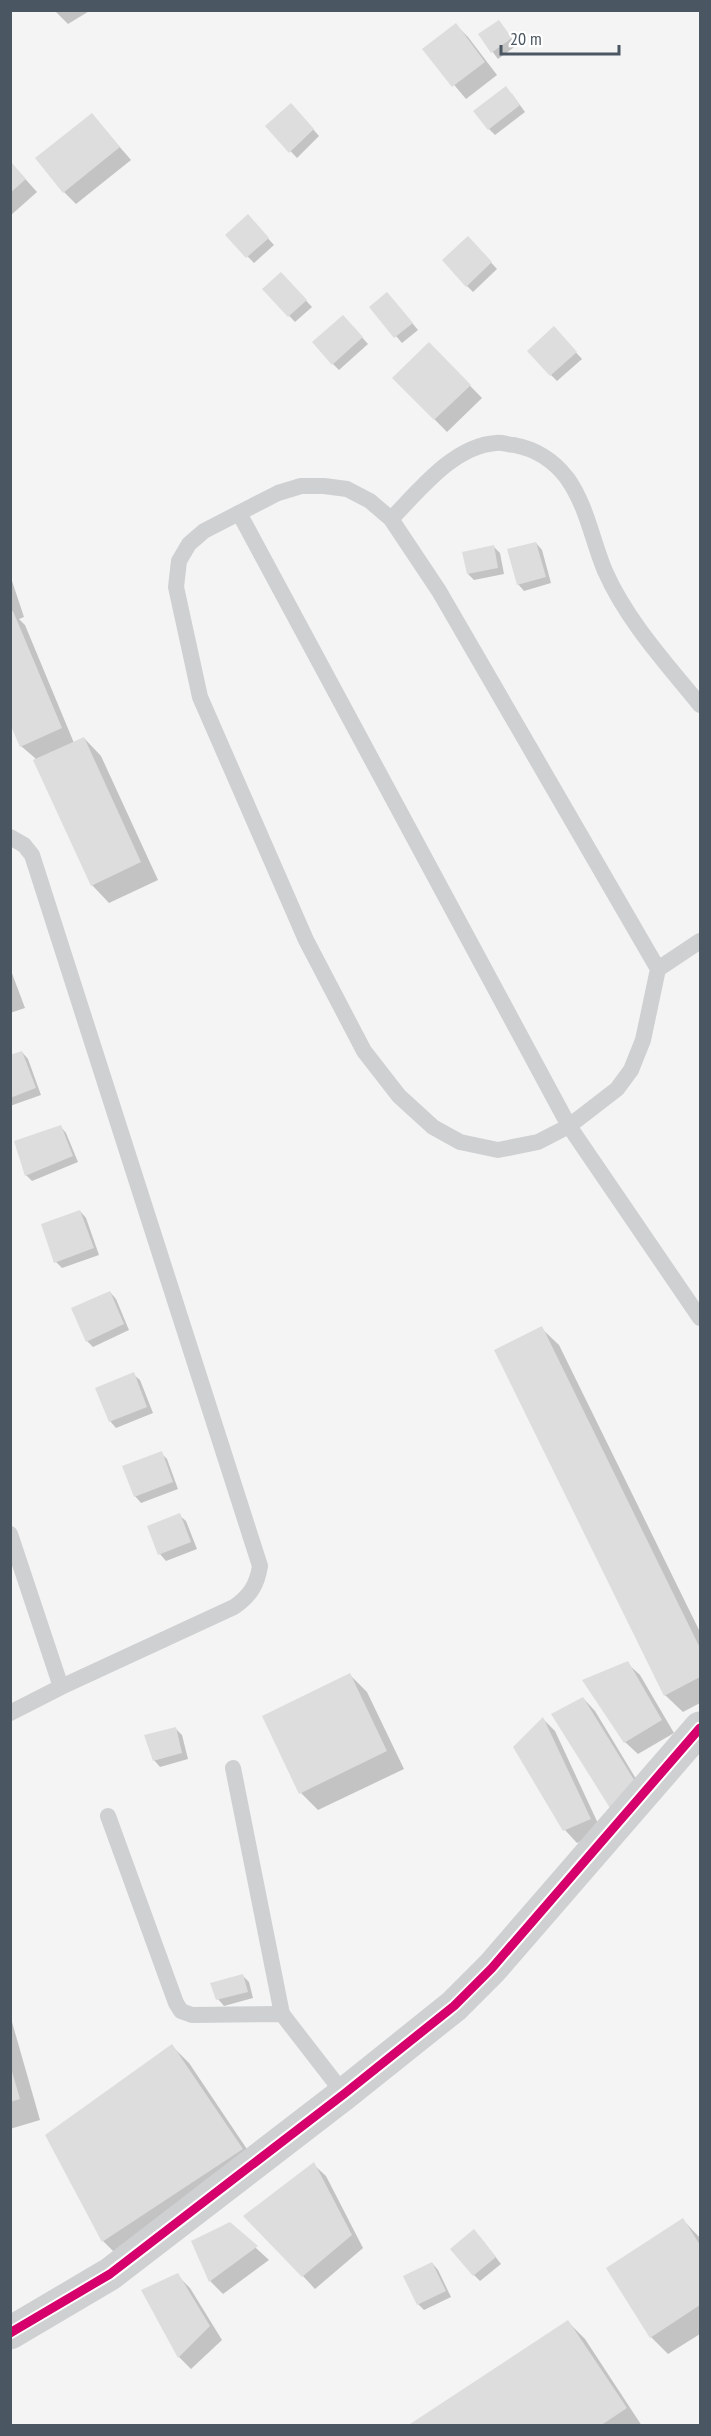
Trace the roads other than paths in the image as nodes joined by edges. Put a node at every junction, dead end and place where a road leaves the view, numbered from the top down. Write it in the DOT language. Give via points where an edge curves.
graph roads {
  1 [pos="239,513"];
  2 [pos="391,519"];
  3 [pos="700,705"];
  4 [pos="10,837"];
  5 [pos="700,941"];
  6 [pos="658,969"];
  7 [pos="569,1126"];
  8 [pos="700,1318"];
  9 [pos="10,1534"];
  10 [pos="61,1687"];
  11 [pos="10,1713"];
  12 [pos="700,1728"];
  13 [pos="233,1768"];
  14 [pos="108,1816"];
  15 [pos="282,2014"];
  16 [pos="344,2094"];
  17 [pos="10,2333"];
  1 -- 2 [label="lane" via="278,493 301,486 324,486 347,489 370,501"];
  1 -- 7 [label="lane"];
  1 -- 7 [label="lane" via="204,531 189,544 179,561 176,586 200,697 306,940 364,1051 399,1096 433,1127 460,1142 498,1150 538,1142"];
  2 -- 3 [label="lane" via="446,466 469,451 496,443 529,448 552,462 568,480 589,521 605,572 640,632"];
  2 -- 6 [label="lane" via="439,591"];
  4 -- 10 [label="lane" via="32,855 260,1566 257,1584 234,1607"];
  5 -- 6 [label="lane"];
  6 -- 7 [label="lane" via="643,1040 631,1070 617,1089"];
  7 -- 8 [label="lane"];
  9 -- 10 [label="lane"];
  10 -- 11 [label="lane"];
  12 -- 16 [label="street" via="492,1968 454,2006"];
  13 -- 15 [label="lane"];
  14 -- 15 [label="lane" via="182,2011 192,2015"];
  15 -- 16 [label="lane"];
  16 -- 17 [label="street" via="110,2274"];
}
